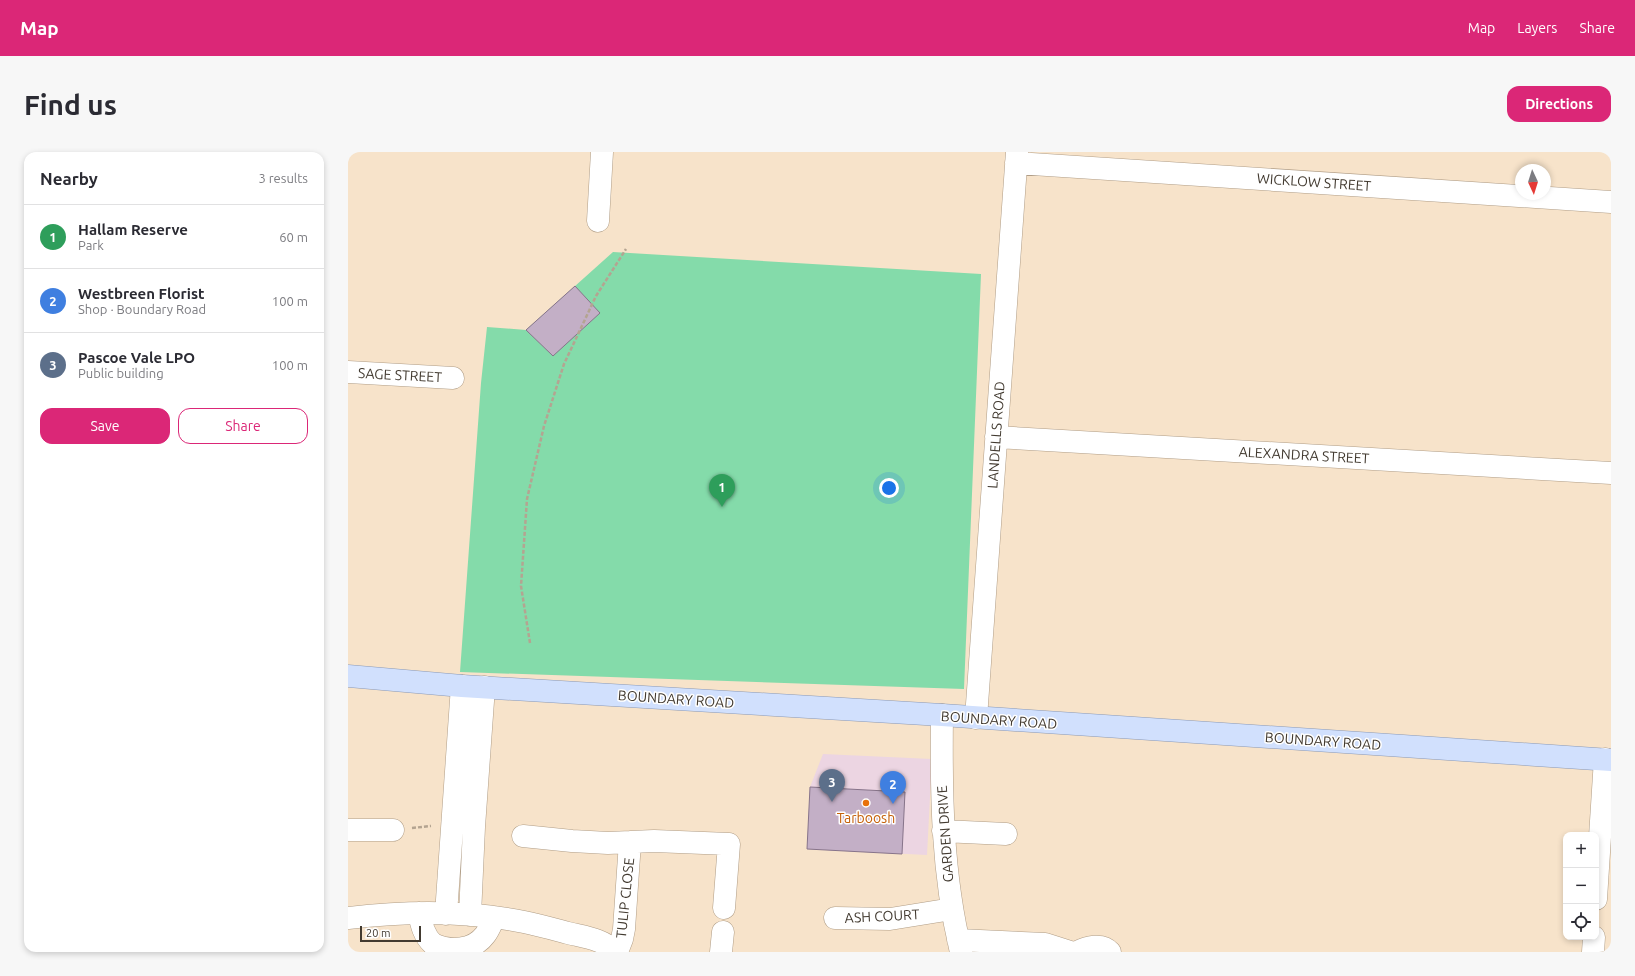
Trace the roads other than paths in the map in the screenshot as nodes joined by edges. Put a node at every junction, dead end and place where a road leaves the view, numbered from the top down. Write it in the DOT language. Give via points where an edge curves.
graph roads {
  1 [pos="602,152"];
  2 [pos="1016,157"];
  3 [pos="1611,202"];
  4 [pos="598,221"];
  5 [pos="348,372"];
  6 [pos="453,378"];
  7 [pos="996,437"];
  8 [pos="1611,473"];
  9 [pos="348,676"];
  10 [pos="348,680"];
  11 [pos="388,680"];
  12 [pos="462,686"];
  13 [pos="484,687"];
  14 [pos="942,715"];
  15 [pos="976,718"];
  16 [pos="1608,759"];
  17 [pos="348,830"];
  18 [pos="393,830"];
  19 [pos="943,831"];
  20 [pos="1006,834"];
  21 [pos="522,836"];
  22 [pos="630,842"];
  23 [pos="1599,868"];
  24 [pos="724,908"];
  25 [pos="952,909"];
  26 [pos="419,913"];
  27 [pos="458,914"];
  28 [pos="348,918"];
  29 [pos="494,918"];
  30 [pos="835,918"];
  31 [pos="1594,940"];
  32 [pos="959,946"];
  33 [pos="616,952"];
  34 [pos="1070,952"];
  35 [pos="1077,952"];
  36 [pos="1110,952"];
  37 [pos="1592,952"];
  1 -- 4 [label="street"];
  2 -- 3 [label="street, WICKLOW STREET"];
  2 -- 7 [label="street, LANDELLS ROAD"];
  5 -- 6 [label="street, SAGE STREET"];
  7 -- 8 [label="street, ALEXANDRA STREET"];
  7 -- 15 [label="street, LANDELLS ROAD"];
  9 -- 11 [label="main road, BOUNDARY ROAD"];
  10 -- 11 [label="main road, BOUNDARY ROAD"];
  11 -- 12 [label="main road, BOUNDARY ROAD"];
  12 -- 13 [label="main road, BOUNDARY ROAD"];
  12 -- 27 [label="street"];
  13 -- 14 [label="main road, BOUNDARY ROAD"];
  13 -- 27 [label="street" via="474,827"];
  14 -- 15 [label="main road, BOUNDARY ROAD"];
  14 -- 19 [label="street, GARDEN DRIVE"];
  15 -- 16 [label="main road, BOUNDARY ROAD"];
  16 -- 23 [label="street"];
  17 -- 18 [label="street"];
  19 -- 20 [label="street"];
  19 -- 25 [label="street, GARDEN DRIVE"];
  21 -- 22 [label="street, TULIP CLOSE" via="572,841"];
  22 -- 24 [label="street, TULIP CLOSE" via="728,844"];
  22 -- 33 [label="street, TULIP CLOSE" via="624,929"];
  25 -- 30 [label="street, ASH COURT" via="890,919"];
  25 -- 32 [label="street, GARDEN DRIVE"];
  26 -- 27 [label="street"];
  26 -- 28 [label="street"];
  26 -- 29 [label="street" via="421,925 433,944 451,952 460,952 477,943 486,934"];
  27 -- 29 [label="street"];
  29 -- 33 [label="street" via="523,922 582,937 606,944"];
  31 -- 37 [label="street"];
  32 -- 34 [label="street" via="1010,941 1044,944"];
  35 -- 36 [label="street" via="1102,946"];
}
